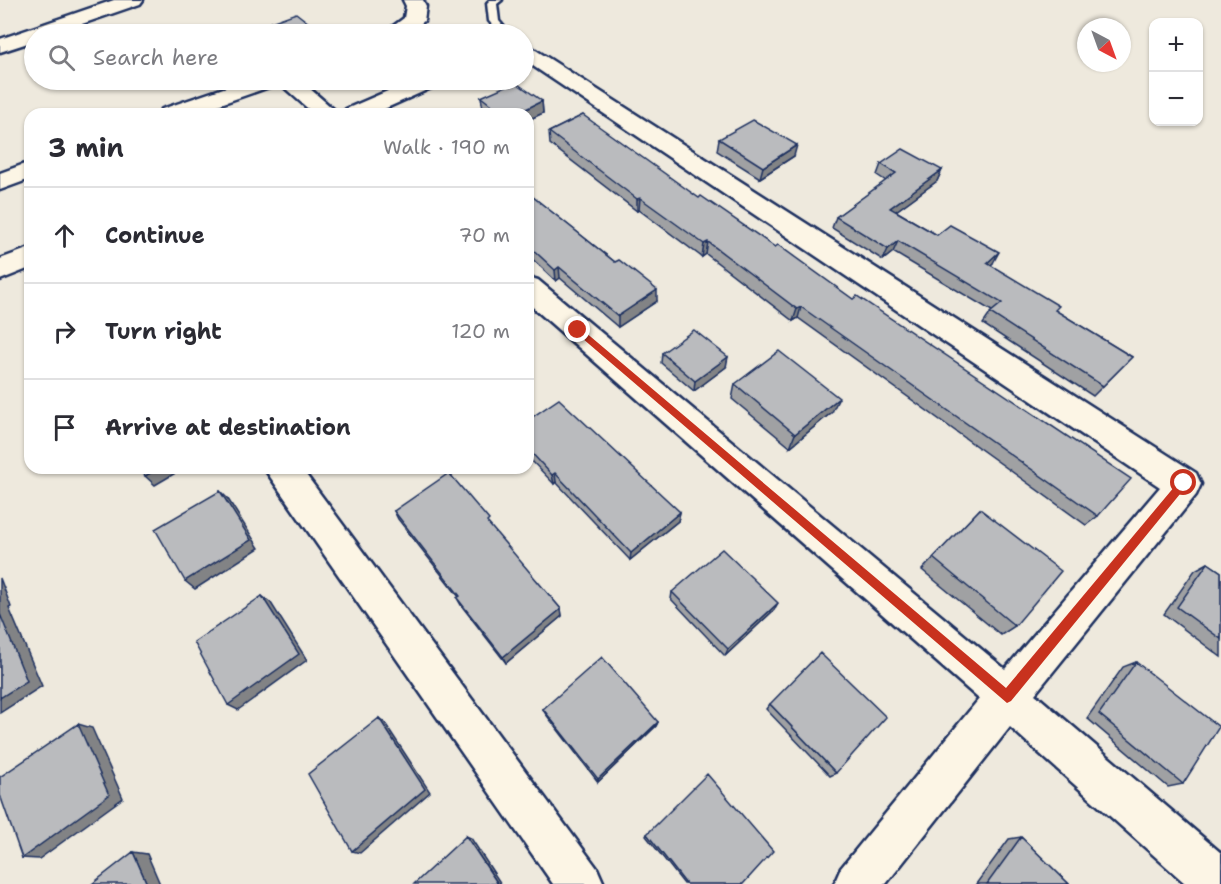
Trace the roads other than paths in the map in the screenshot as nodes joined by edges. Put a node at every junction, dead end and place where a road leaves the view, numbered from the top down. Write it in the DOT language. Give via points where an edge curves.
graph roads {
  1 [pos="133,0"];
  2 [pos="413,0"];
  3 [pos="497,0"];
  4 [pos="64,24"];
  5 [pos="410,24"];
  6 [pos="497,24"];
  7 [pos="24,38"];
  8 [pos="0,46"];
  9 [pos="534,58"];
  10 [pos="238,90"];
  11 [pos="299,90"];
  12 [pos="408,90"];
  13 [pos="187,108"];
  14 [pos="321,108"];
  15 [pos="367,108"];
  16 [pos="24,173"];
  17 [pos="0,182"];
  18 [pos="24,260"];
  19 [pos="0,270"];
  20 [pos="534,292"];
  21 [pos="285,474"];
  22 [pos="1007,697"];
  23 [pos="581,884"];
  24 [pos="857,884"];
  25 [pos="1221,884"];
  1 -- 4 [label="street"];
  2 -- 5 [label="street" via="414,21"];
  3 -- 6 [label="lane" via="492,3"];
  7 -- 8 [label="street"];
  9 -- 22 [label="street" via="1184,483"];
  10 -- 13 [label="street"];
  11 -- 14 [label="street"];
  12 -- 15 [label="street"];
  16 -- 17 [label="street"];
  18 -- 19 [label="street"];
  20 -- 22 [label="street"];
  21 -- 23 [label="street"];
  22 -- 24 [label="street"];
  22 -- 25 [label="street"];
}
